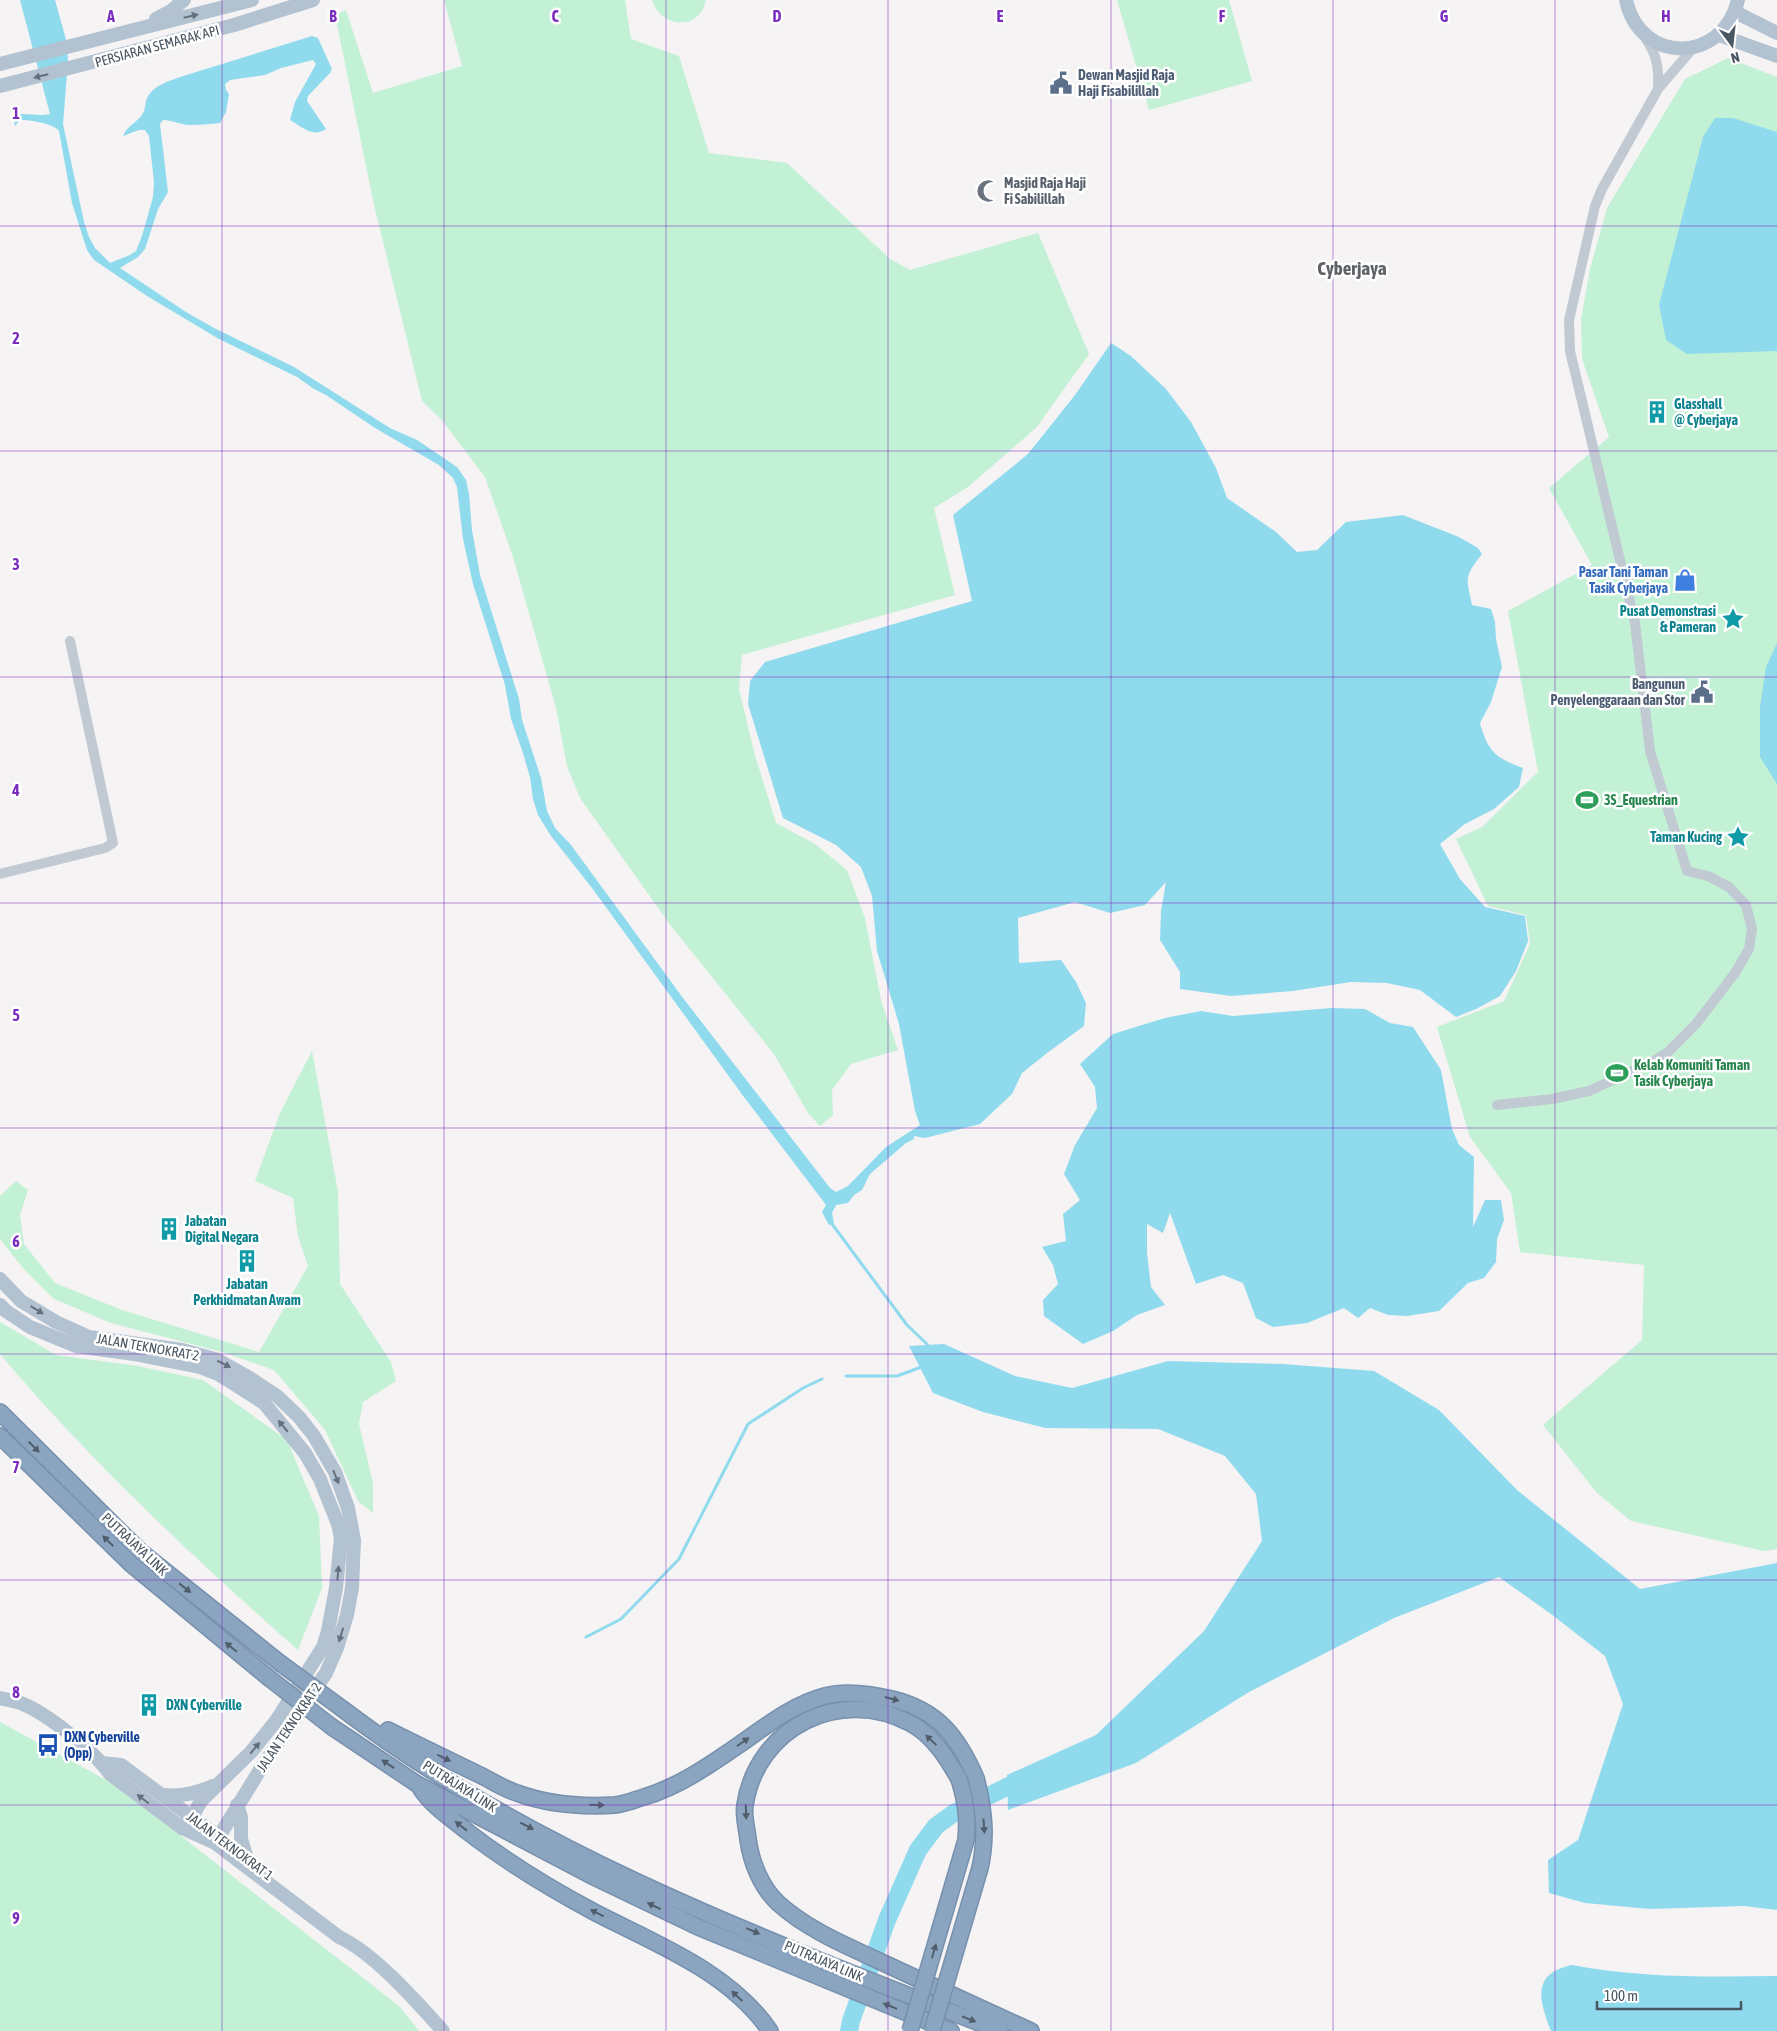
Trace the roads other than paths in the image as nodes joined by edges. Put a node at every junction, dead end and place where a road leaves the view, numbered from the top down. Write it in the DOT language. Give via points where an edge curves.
graph roads {
  1 [pos="184,0"];
  2 [pos="249,0"];
  3 [pos="313,0"];
  4 [pos="1626,0"];
  5 [pos="228,3"];
  6 [pos="1736,6"];
  7 [pos="252,20"];
  8 [pos="234,25"];
  9 [pos="1642,32"];
  10 [pos="118,33"];
  11 [pos="1777,33"];
  12 [pos="1719,35"];
  13 [pos="1694,47"];
  14 [pos="1777,56"];
  15 [pos="0,64"];
  16 [pos="0,86"];
  17 [pos="1658,89"];
  18 [pos="70,641"];
  19 [pos="0,874"];
  20 [pos="1497,1105"];
  21 [pos="0,1278"];
  22 [pos="0,1305"];
  23 [pos="0,1412"];
  24 [pos="0,1436"];
  25 [pos="0,1698"];
  26 [pos="367,1726"];
  27 [pos="102,1763"];
  28 [pos="221,1782"];
  29 [pos="417,1784"];
  30 [pos="163,1794"];
  31 [pos="201,1801"];
  32 [pos="233,1811"];
  33 [pos="192,1817"];
  34 [pos="182,1828"];
  35 [pos="217,1840"];
  36 [pos="247,1858"];
  37 [pos="350,1942"];
  38 [pos="443,2031"];
  39 [pos="770,2031"];
  40 [pos="910,2031"];
  41 [pos="932,2031"];
  42 [pos="951,2031"];
  43 [pos="1000,2031"];
  44 [pos="1031,2031"];
  1 -- 10 [label="main road" via="160,17"];
  2 -- 5 [label="main road, PERSIARAN SEMARAK API"];
  2 -- 7 [label="main road"];
  3 -- 7 [label="main road, PERSIARAN SEMARAK API"];
  4 -- 9 [label="main road" via="1633,20"];
  5 -- 8 [label="main road"];
  10 -- 5 [label="main road, PERSIARAN SEMARAK API, one-way"];
  6 -- 11 [label="main road"];
  6 -- 12 [label="main road"];
  7 -- 8 [label="main road, PERSIARAN SEMARAK API"];
  8 -- 16 [label="main road, PERSIARAN SEMARAK API, one-way"];
  9 -- 13 [label="main road" via="1666,46"];
  9 -- 17 [label="street" via="1653,49 1659,68"];
  10 -- 15 [label="main road, PERSIARAN SEMARAK API"];
  12 -- 13 [label="main road"];
  12 -- 14 [label="main road"];
  13 -- 17 [label="street"];
  17 -- 20 [label="street" via="1595,206 1569,320 1570,351 1635,623 1650,751 1687,871 1729,886 1746,905 1752,929 1750,949 1696,1024 1668,1052 1654,1061 1590,1091"];
  18 -- 19 [label="street" via="113,843 105,848"];
  21 -- 32 [label="main road, JALAN TEKNOKRAT 2, one-way" via="21,1301 56,1322 89,1336 182,1350 218,1360 248,1377 299,1417 335,1472 348,1508 354,1540 352,1588 342,1632 326,1673"];
  28 -- 22 [label="main road, JALAN TEKNOKRAT 2, one-way" via="276,1721 323,1647 336,1588 340,1538 338,1524 320,1479 305,1454 264,1403 218,1374 200,1367 76,1346 30,1327"];
  23 -- 26 [label="highway, PUTRAJAYA LINK, one-way, bridge" via="140,1551 280,1663"];
  29 -- 24 [label="highway, PUTRAJAYA LINK, one-way, bridge" via="332,1727 131,1564"];
  25 -- 27 [label="main road, JALAN TEKNOKRAT 1" via="21,1703 43,1715"];
  26 -- 41 [label="highway, one-way, bridge" via="384,1729 515,1793 548,1801 616,1804 654,1794 683,1781 782,1714 826,1695 871,1694 918,1707 951,1732 976,1778 983,1804 984,1849 980,1868"];
  26 -- 43 [label="highway, PUTRAJAYA LINK, one-way, bridge" via="507,1816 604,1865 855,1974"];
  27 -- 30 [label="main road, JALAN TEKNOKRAT 1" via="121,1765"];
  34 -- 27 [label="main road, JALAN TEKNOKRAT 1, one-way" via="110,1774"];
  28 -- 30 [label="main road" via="197,1793"];
  28 -- 31 [label="main road, JALAN TEKNOKRAT 2"];
  39 -- 29 [label="highway, one-way" via="724,1984 668,1948 532,1878 429,1800"];
  42 -- 29 [label="highway, PUTRAJAYA LINK, one-way, bridge" via="698,1927 594,1877"];
  30 -- 33 [label="main road, JALAN TEKNOKRAT 1"];
  31 -- 32 [label="main road" via="203,1811 212,1821 224,1820"];
  31 -- 33 [label="main road, JALAN TEKNOKRAT 2"];
  32 -- 35 [label="main road, JALAN TEKNOKRAT 2"];
  32 -- 36 [label="main road" via="241,1817 241,1839"];
  33 -- 34 [label="main road, JALAN TEKNOKRAT 2"];
  33 -- 35 [label="main road, JALAN TEKNOKRAT 1"];
  34 -- 35 [label="main road, JALAN TEKNOKRAT 1"];
  35 -- 36 [label="main road, JALAN TEKNOKRAT 1"];
  35 -- 37 [label="main road, JALAN TEKNOKRAT 1" via="339,1937"];
  36 -- 37 [label="main road, JALAN TEKNOKRAT 1" via="345,1932"];
  37 -- 38 [label="main road, JALAN TEKNOKRAT 1" via="402,1988"];
  40 -- 44 [label="highway, one-way, bridge" via="966,1840 968,1817 965,1798 959,1779 937,1745 910,1723 872,1711 832,1711 790,1728 759,1765 745,1806 750,1852 758,1874 777,1902 806,1924 844,1944"];
}
